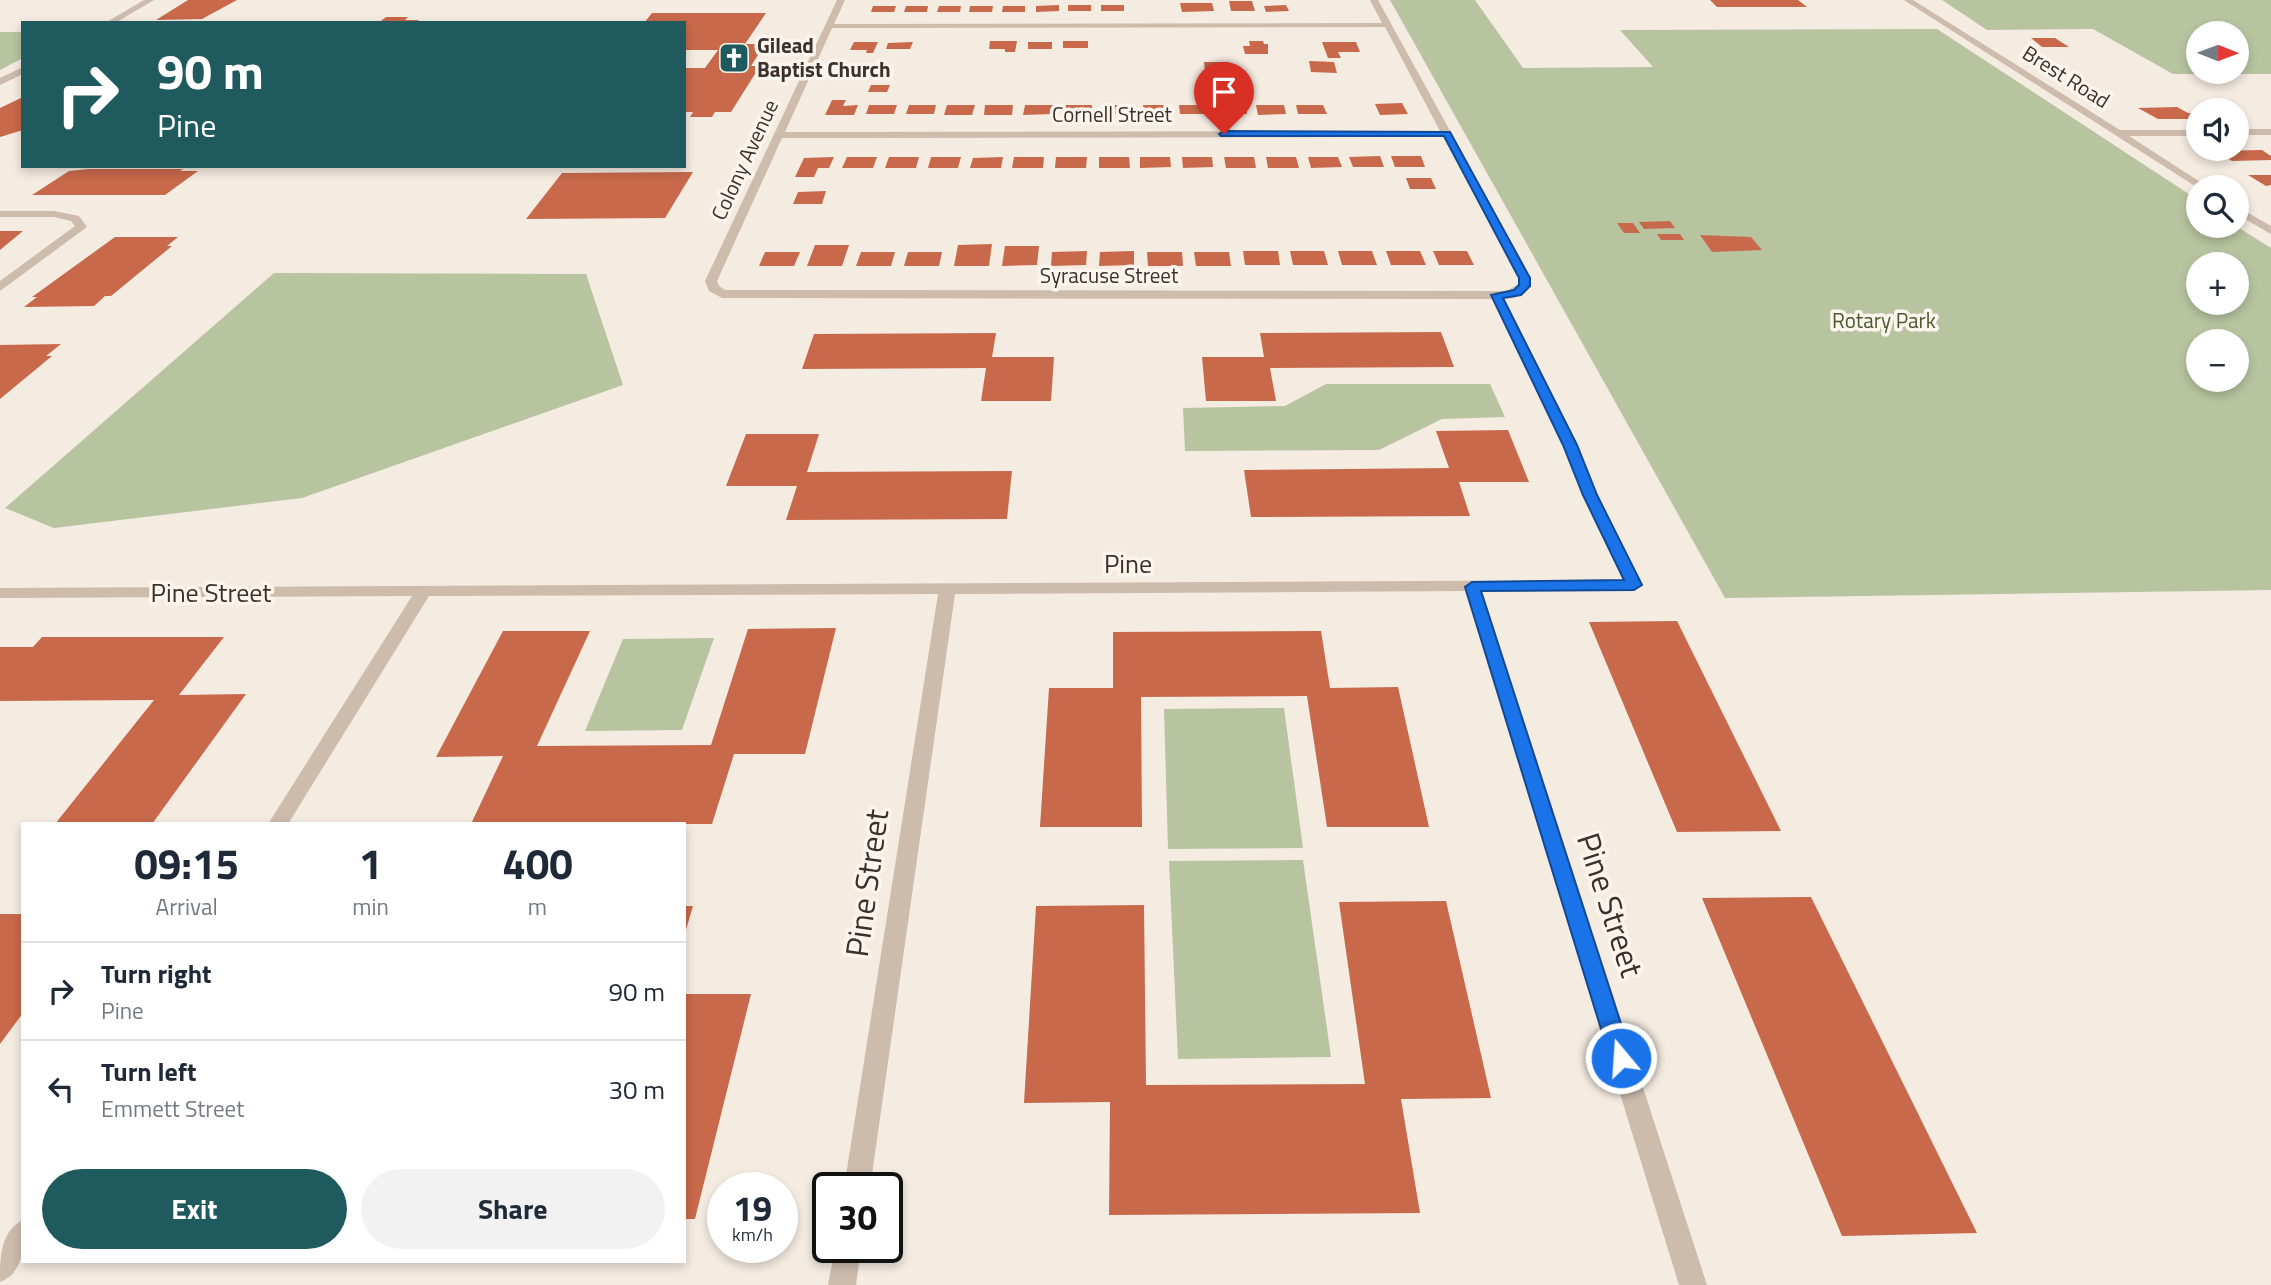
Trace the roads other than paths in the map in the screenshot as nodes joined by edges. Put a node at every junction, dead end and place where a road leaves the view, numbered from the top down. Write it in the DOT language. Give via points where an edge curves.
graph roads {
  1 [pos="150,0"];
  2 [pos="841,0"];
  3 [pos="1374,0"];
  4 [pos="1908,0"];
  5 [pos="112,21"];
  6 [pos="1387,25"];
  7 [pos="829,26"];
  8 [pos="21,70"];
  9 [pos="0,82"];
  10 [pos="2249,132"];
  11 [pos="2271,132"];
  12 [pos="2117,133"];
  13 [pos="2186,133"];
  14 [pos="1447,134"];
  15 [pos="778,135"];
  16 [pos="2186,176"];
  17 [pos="0,214"];
  18 [pos="2249,217"];
  19 [pos="2271,231"];
  20 [pos="0,287"];
  21 [pos="722,294"];
  22 [pos="1496,295"];
  23 [pos="1472,587"];
  24 [pos="947,589"];
  25 [pos="622,590"];
  26 [pos="0,593"];
  27 [pos="423,593"];
  28 [pos="279,822"];
  29 [pos="859,1172"];
  30 [pos="21,1236"];
  31 [pos="846,1263"];
  32 [pos="0,1269"];
  33 [pos="842,1285"];
  34 [pos="1693,1285"];
  1 -- 5 [label="street"];
  2 -- 7 [label="street, Colony Avenue"];
  3 -- 6 [label="street"];
  4 -- 12 [label="street, Brest Road"];
  6 -- 7 [label="street"];
  6 -- 14 [label="street"];
  7 -- 15 [label="street, Colony Avenue"];
  8 -- 9 [label="street"];
  10 -- 11 [label="street"];
  12 -- 13 [label="street"];
  12 -- 16 [label="street, Brest Road"];
  14 -- 15 [label="street, Cornell Street"];
  14 -- 22 [label="street" via="1525,278 1517,292"];
  15 -- 21 [label="street, Colony Avenue" via="710,281"];
  17 -- 20 [label="street" via="54,214 75,218 81,227"];
  18 -- 19 [label="street"];
  21 -- 22 [label="street, Syracuse Street"];
  22 -- 23 [label="street, Pine" via="1634,585"];
  23 -- 24 [label="street, Pine"];
  23 -- 34 [label="street, Pine Street"];
  24 -- 25 [label="street, Pine"];
  24 -- 29 [label="street, Pine Street"];
  25 -- 27 [label="street, Pine Street"];
  26 -- 27 [label="street, Pine Street"];
  27 -- 28 [label="street"];
  30 -- 32 [label="street"];
  31 -- 33 [label="street"];
}
